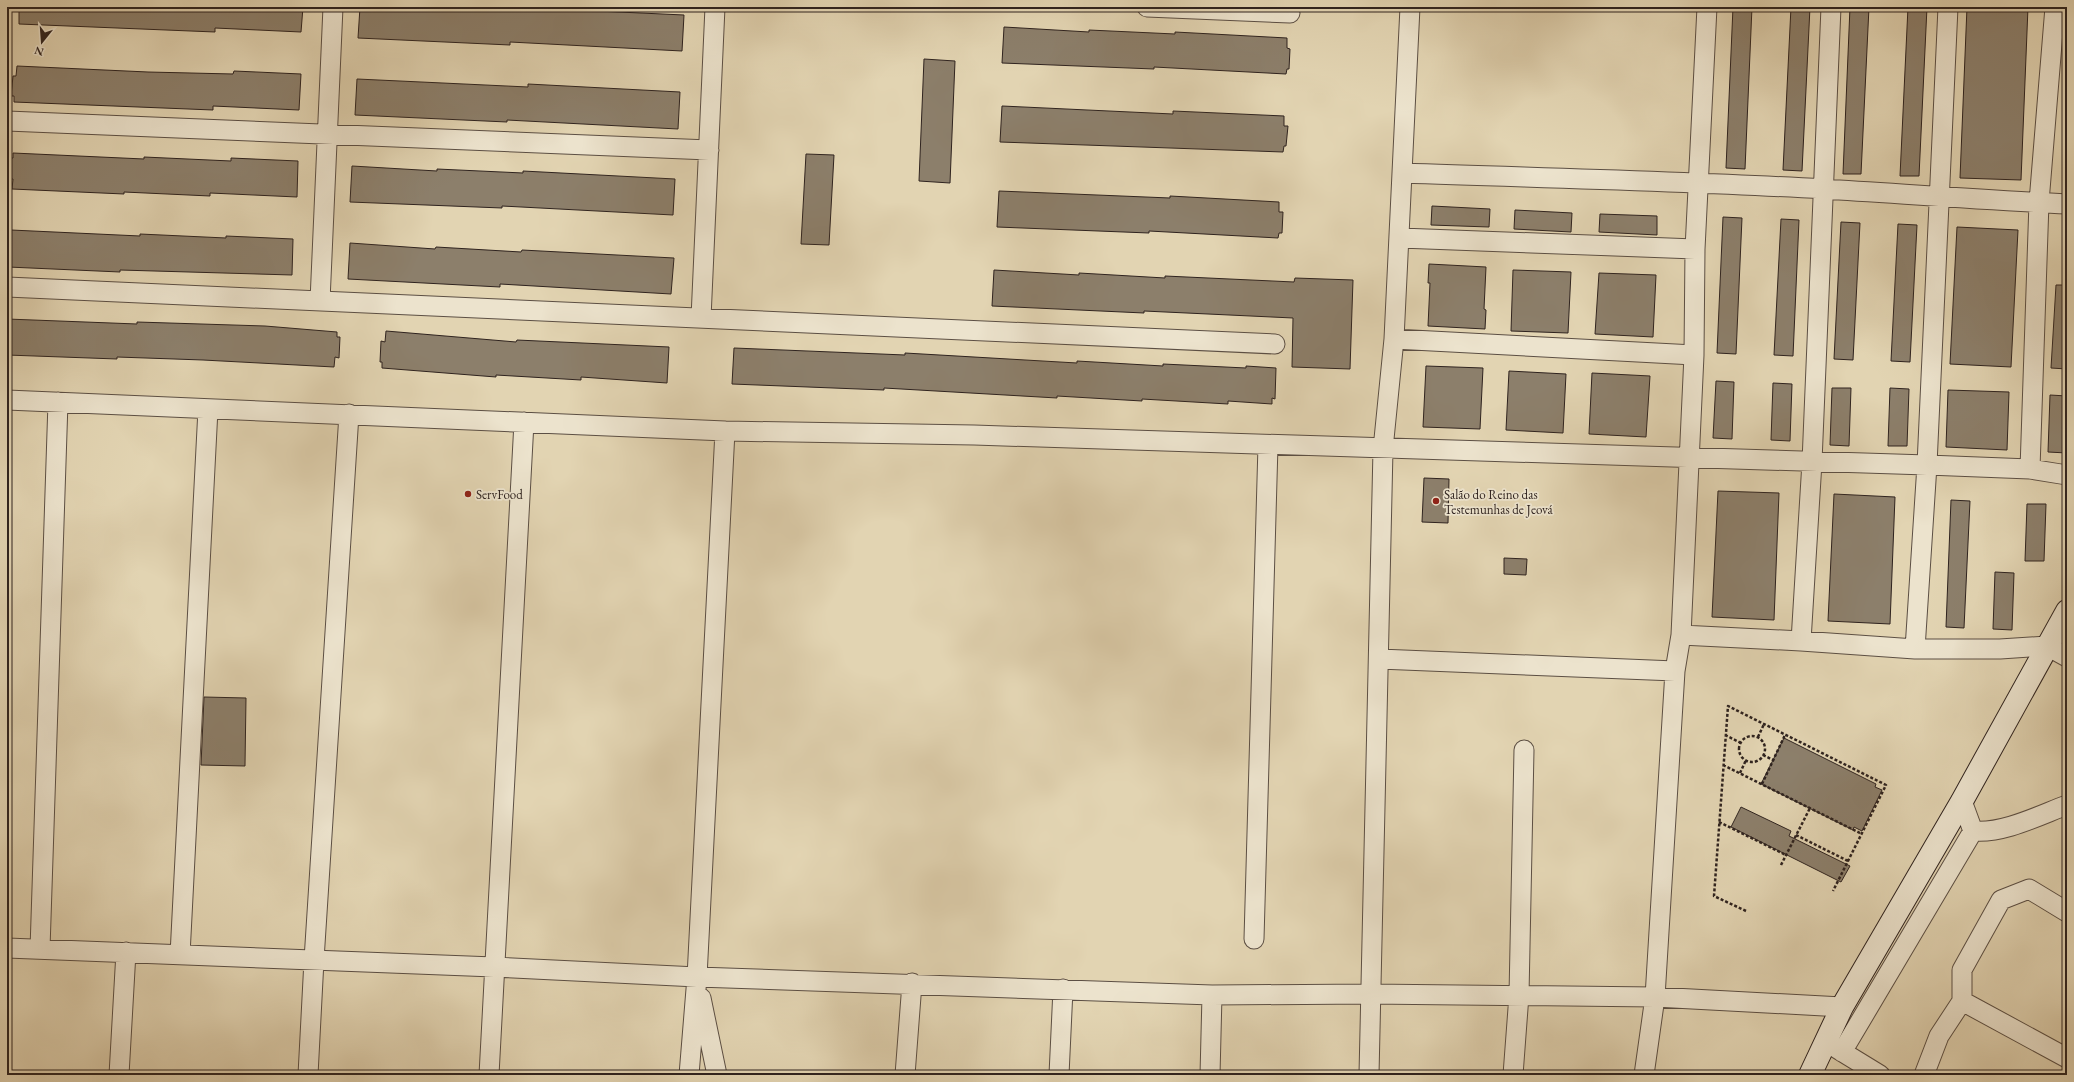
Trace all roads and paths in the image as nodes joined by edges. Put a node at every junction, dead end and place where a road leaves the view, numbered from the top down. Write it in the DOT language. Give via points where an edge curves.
graph roads {
  1 [pos="332,7"];
  2 [pos="715,7"];
  3 [pos="1147,7"];
  4 [pos="1410,7"];
  5 [pos="1707,7"];
  6 [pos="1831,7"];
  7 [pos="1948,7"];
  8 [pos="2055,7"];
  9 [pos="1290,13"];
  10 [pos="7,121"];
  11 [pos="327,134"];
  12 [pos="709,150"];
  13 [pos="1403,173"];
  14 [pos="1699,184"];
  15 [pos="1824,189"];
  16 [pos="1940,198"];
  17 [pos="2039,202"];
  18 [pos="2067,204"];
  19 [pos="1400,238"];
  20 [pos="1695,249"];
  21 [pos="7,287"];
  22 [pos="320,301"];
  23 [pos="701,318"];
  24 [pos="1394,339"];
  25 [pos="1275,344"];
  26 [pos="1694,355"];
  27 [pos="7,400"];
  28 [pos="58,402"];
  29 [pos="208,409"];
  30 [pos="349,414"];
  31 [pos="524,422"];
  32 [pos="724,431"];
  33 [pos="1268,445"];
  34 [pos="1383,448"];
  35 [pos="1689,457"];
  36 [pos="1812,462"];
  37 [pos="1927,465"];
  38 [pos="2030,469"];
  39 [pos="2067,475"];
  40 [pos="2067,611"];
  41 [pos="1681,635"];
  42 [pos="1801,641"];
  43 [pos="2047,646"];
  44 [pos="1915,649"];
  45 [pos="2067,657"];
  46 [pos="1379,659"];
  47 [pos="1675,671"];
  48 [pos="1764,724"];
  49 [pos="1726,735"];
  50 [pos="1785,735"];
  51 [pos="1758,737"];
  52 [pos="1740,743"];
  53 [pos="1524,750"];
  54 [pos="1763,755"];
  55 [pos="1746,760"];
  56 [pos="1773,760"];
  57 [pos="1724,765"];
  58 [pos="1740,773"];
  59 [pos="1762,784"];
  60 [pos="1962,801"];
  61 [pos="2067,805"];
  62 [pos="1810,808"];
  63 [pos="1719,822"];
  64 [pos="1974,832"];
  65 [pos="1862,834"];
  66 [pos="1796,835"];
  67 [pos="1786,855"];
  68 [pos="1848,861"];
  69 [pos="1781,865"];
  70 [pos="1833,892"];
  71 [pos="1746,911"];
  72 [pos="2067,912"];
  73 [pos="1254,939"];
  74 [pos="7,948"];
  75 [pos="40,949"];
  76 [pos="126,952"];
  77 [pos="180,955"];
  78 [pos="314,960"];
  79 [pos="494,967"];
  80 [pos="697,977"];
  81 [pos="912,983"];
  82 [pos="1062,989"];
  83 [pos="1370,994"];
  84 [pos="1212,995"];
  85 [pos="1519,995"];
  86 [pos="1655,997"];
  87 [pos="1962,1001"];
  88 [pos="1842,1007"];
  89 [pos="1834,1047"];
  90 [pos="2067,1058"];
  91 [pos="119,1075"];
  92 [pos="308,1075"];
  93 [pos="489,1075"];
  94 [pos="688,1075"];
  95 [pos="717,1075"];
  96 [pos="905,1075"];
  97 [pos="1059,1075"];
  98 [pos="1210,1075"];
  99 [pos="1369,1075"];
  100 [pos="1513,1075"];
  101 [pos="1644,1075"];
  102 [pos="1810,1075"];
  103 [pos="1880,1075"];
  104 [pos="1924,1075"];
  1 -- 11 [label="street"];
  2 -- 12 [label="street"];
  3 -- 9 [label="street"];
  4 -- 13 [label="street"];
  5 -- 14 [label="street"];
  6 -- 15 [label="street"];
  7 -- 16 [label="street"];
  8 -- 17 [label="street"];
  10 -- 11 [label="street"];
  11 -- 12 [label="street"];
  11 -- 22 [label="street"];
  12 -- 23 [label="street"];
  13 -- 14 [label="street"];
  13 -- 19 [label="street"];
  14 -- 15 [label="street"];
  14 -- 20 [label="street"];
  15 -- 16 [label="street"];
  15 -- 36 [label="street"];
  16 -- 17 [label="street"];
  16 -- 37 [label="street"];
  17 -- 18 [label="street"];
  17 -- 38 [label="street"];
  19 -- 20 [label="street"];
  19 -- 24 [label="street"];
  20 -- 26 [label="street"];
  21 -- 22 [label="street"];
  22 -- 23 [label="street"];
  23 -- 25 [label="street"];
  24 -- 26 [label="street"];
  24 -- 34 [label="street"];
  26 -- 35 [label="street"];
  27 -- 28 [label="street"];
  28 -- 29 [label="street"];
  28 -- 75 [label="street"];
  29 -- 30 [label="street"];
  29 -- 77 [label="street"];
  30 -- 31 [label="street"];
  30 -- 78 [label="street"];
  31 -- 32 [label="street"];
  31 -- 79 [label="street"];
  32 -- 33 [label="street" via="974,435"];
  32 -- 80 [label="street"];
  33 -- 34 [label="street"];
  33 -- 73 [label="street"];
  34 -- 35 [label="street"];
  34 -- 46 [label="street"];
  35 -- 36 [label="street"];
  35 -- 41 [label="street"];
  36 -- 37 [label="street"];
  36 -- 42 [label="street"];
  37 -- 38 [label="street"];
  37 -- 44 [label="street"];
  38 -- 39 [label="street"];
  40 -- 43 [label="street"];
  41 -- 42 [label="street"];
  41 -- 47 [label="street"];
  42 -- 44 [label="street"];
  43 -- 44 [label="street"];
  43 -- 45 [label="street"];
  43 -- 60 [label="street"];
  46 -- 47 [label="street"];
  46 -- 83 [label="street"];
  47 -- 86 [label="street"];
  48 -- 49 [label="path" via="1728,706"];
  48 -- 50 [label="path"];
  48 -- 51 [label="path"];
  49 -- 52 [label="path"];
  49 -- 57 [label="path"];
  50 -- 56 [label="path"];
  50 -- 65 [label="path" via="1886,785"];
  51 -- 52 [label="path" via="1746,737"];
  51 -- 54 [label="path" via="1764,744"];
  52 -- 55 [label="path" via="1739,751"];
  53 -- 85 [label="street"];
  54 -- 55 [label="path" via="1755,761"];
  54 -- 56 [label="path"];
  55 -- 58 [label="path"];
  56 -- 59 [label="path"];
  57 -- 58 [label="path"];
  57 -- 63 [label="path"];
  58 -- 59 [label="path"];
  59 -- 62 [label="path"];
  60 -- 64 [label="street"];
  60 -- 88 [label="street"];
  61 -- 64 [label="street" via="2022,822 1985,832"];
  62 -- 65 [label="path"];
  62 -- 66 [label="path"];
  63 -- 67 [label="path"];
  63 -- 71 [label="path" via="1714,896"];
  64 -- 89 [label="street"];
  65 -- 68 [label="path"];
  66 -- 67 [label="path"];
  66 -- 68 [label="path"];
  67 -- 69 [label="path"];
  68 -- 70 [label="path"];
  72 -- 87 [label="street" via="2029,889 2001,900 1962,970"];
  74 -- 75 [label="street"];
  75 -- 76 [label="street"];
  76 -- 77 [label="street"];
  76 -- 91 [label="street"];
  77 -- 78 [label="street"];
  78 -- 79 [label="street"];
  78 -- 92 [label="street"];
  79 -- 80 [label="street"];
  79 -- 93 [label="street"];
  80 -- 81 [label="street"];
  80 -- 94 [label="street"];
  80 -- 95 [label="street"];
  81 -- 82 [label="street"];
  81 -- 96 [label="street"];
  82 -- 84 [label="street"];
  82 -- 97 [label="street"];
  83 -- 84 [label="street"];
  83 -- 85 [label="street"];
  83 -- 99 [label="street"];
  84 -- 98 [label="street"];
  85 -- 86 [label="street"];
  85 -- 100 [label="street"];
  86 -- 88 [label="street"];
  86 -- 101 [label="street"];
  87 -- 90 [label="street"];
  87 -- 104 [label="street" via="1939,1036"];
  88 -- 89 [label="street"];
  89 -- 102 [label="street"];
  89 -- 103 [label="street"];
}
